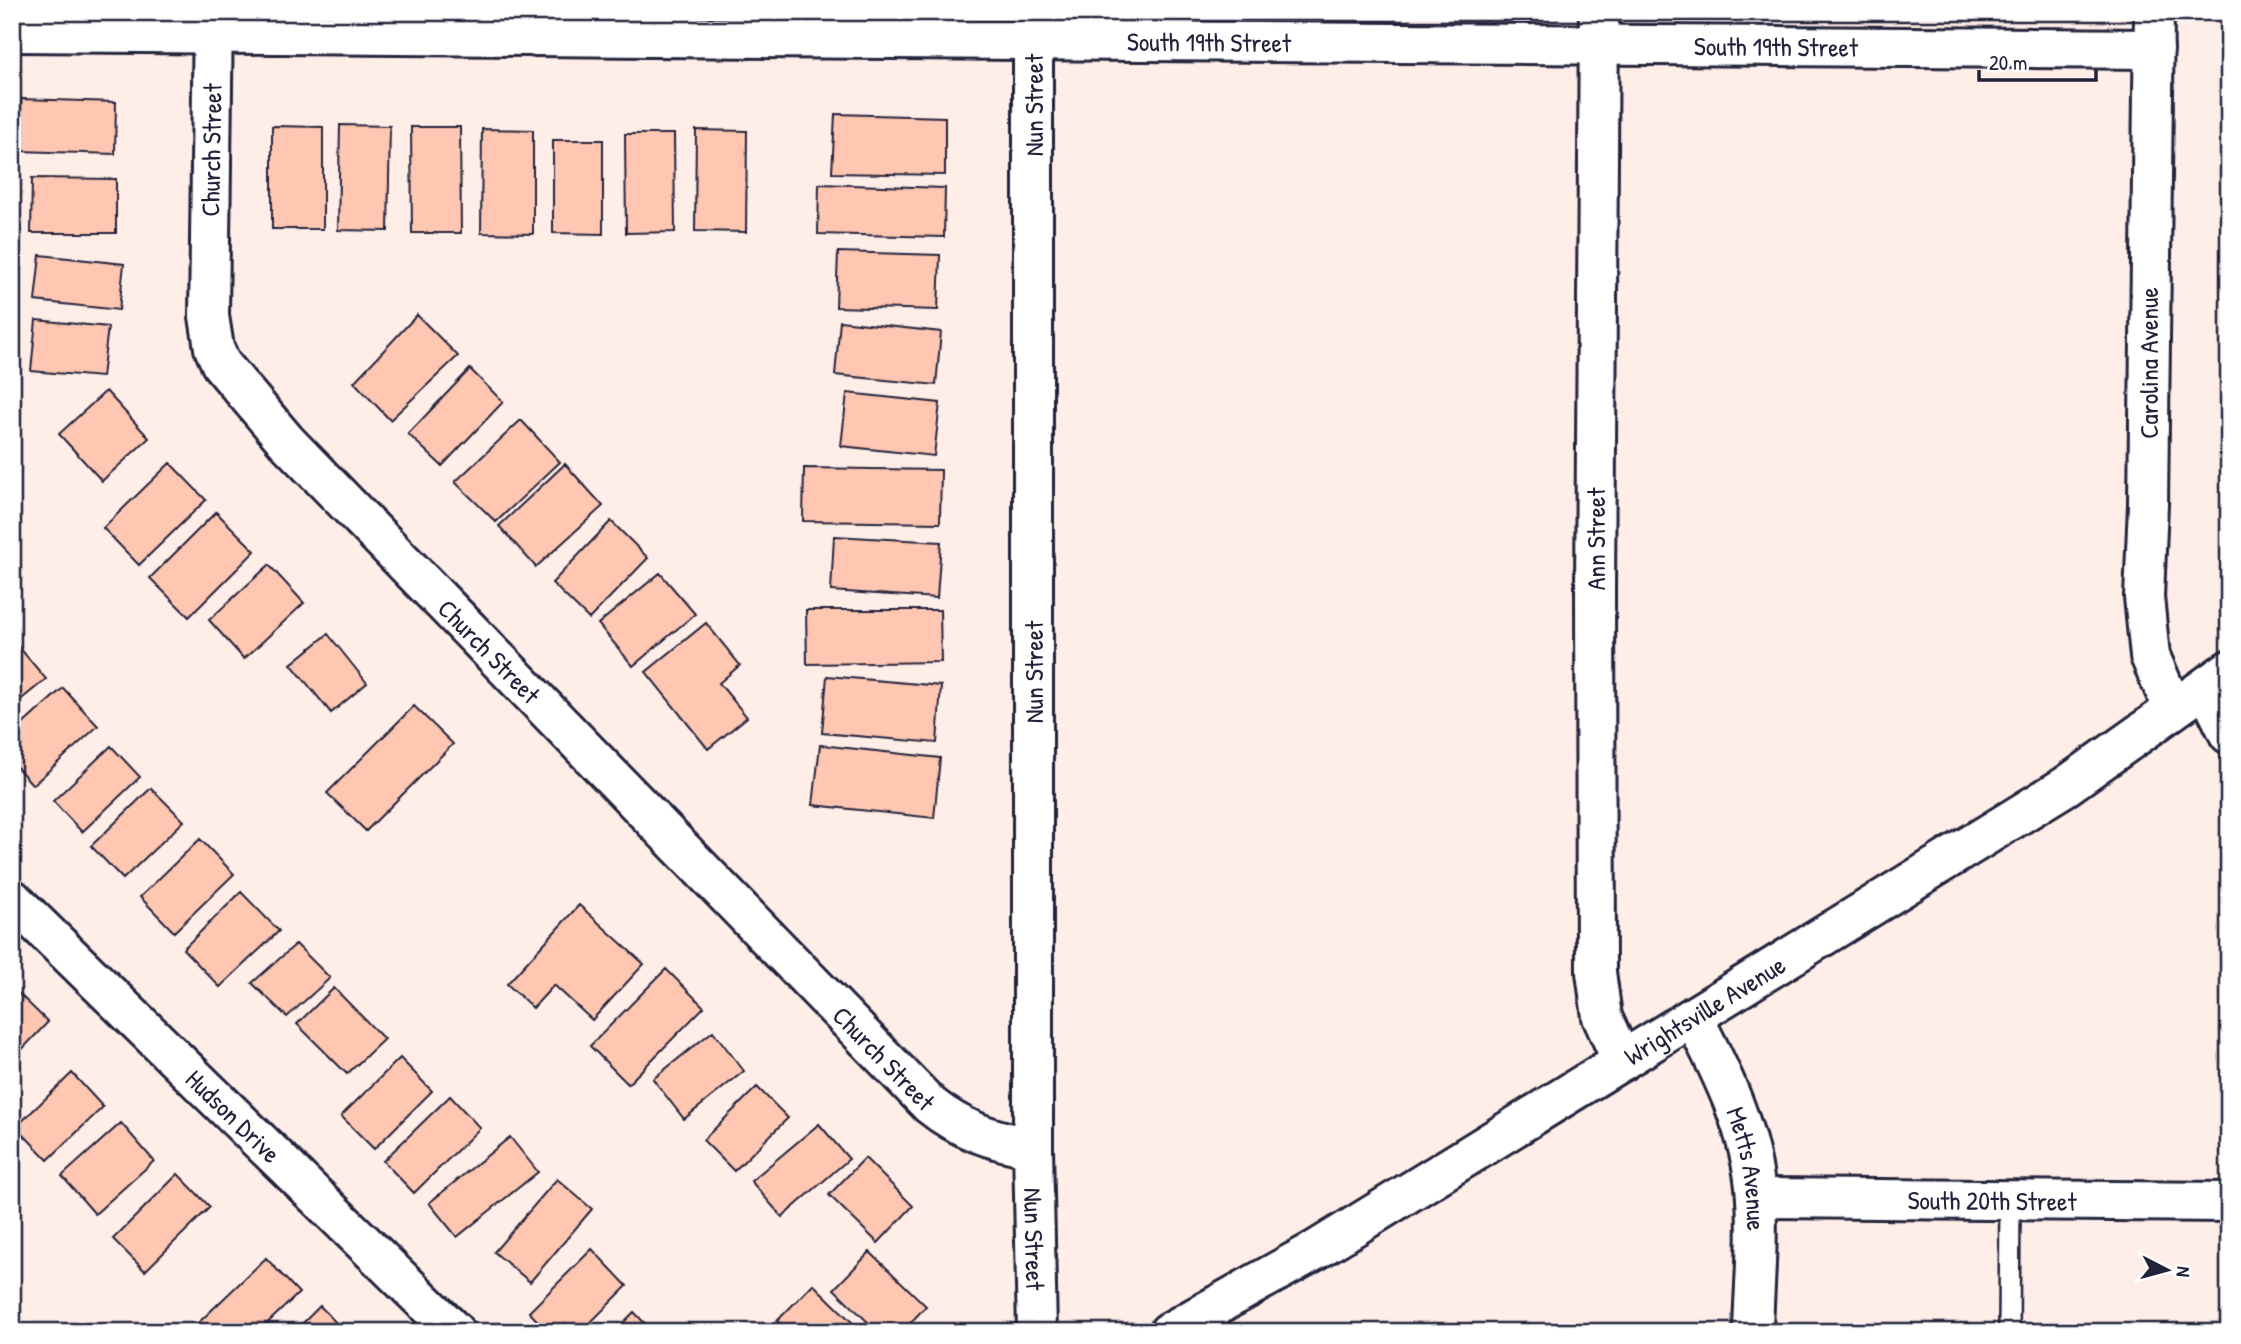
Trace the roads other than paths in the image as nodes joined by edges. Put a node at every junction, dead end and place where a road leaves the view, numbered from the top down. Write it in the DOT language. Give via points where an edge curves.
graph roads {
  1 [pos="213,23"];
  2 [pos="1033,27"];
  3 [pos="1598,30"];
  4 [pos="2154,31"];
  5 [pos="12,32"];
  6 [pos="2217,679"];
  7 [pos="2173,709"];
  8 [pos="2229,734"];
  9 [pos="12,899"];
  10 [pos="1692,1017"];
  11 [pos="1622,1061"];
  12 [pos="1033,1148"];
  13 [pos="1756,1198"];
  14 [pos="2010,1201"];
  15 [pos="2229,1202"];
  16 [pos="455,1332"];
  17 [pos="1037,1332"];
  18 [pos="1169,1332"];
  19 [pos="1753,1332"];
  20 [pos="2009,1332"];
  1 -- 2 [label="street, South 19th Street"];
  1 -- 5 [label="street, South 19th Street"];
  1 -- 12 [label="street, Church Street" via="209,316 214,348 231,379 930,1105 975,1134"];
  2 -- 3 [label="street, South 19th Street"];
  2 -- 12 [label="street, Nun Street"];
  3 -- 4 [label="street, South 19th Street"];
  3 -- 11 [label="street, Ann Street" via="1596,972 1602,1017"];
  4 -- 7 [label="street, Carolina Avenue" via="2144,597 2150,656"];
  6 -- 7 [label="street, Wrightsville Avenue"];
  6 -- 8 [label="street"];
  7 -- 10 [label="street, Wrightsville Avenue" via="2066,786"];
  9 -- 16 [label="street, Hudson Drive"];
  10 -- 11 [label="street, Wrightsville Avenue"];
  10 -- 13 [label="street, Metts Avenue" via="1737,1112"];
  11 -- 18 [label="street, Wrightsville Avenue" via="1317,1250"];
  12 -- 17 [label="street, Nun Street"];
  13 -- 14 [label="street, South 20th Street"];
  13 -- 19 [label="street, Metts Avenue"];
  14 -- 15 [label="street, South 20th Street"];
  14 -- 20 [label="lane"];
}
